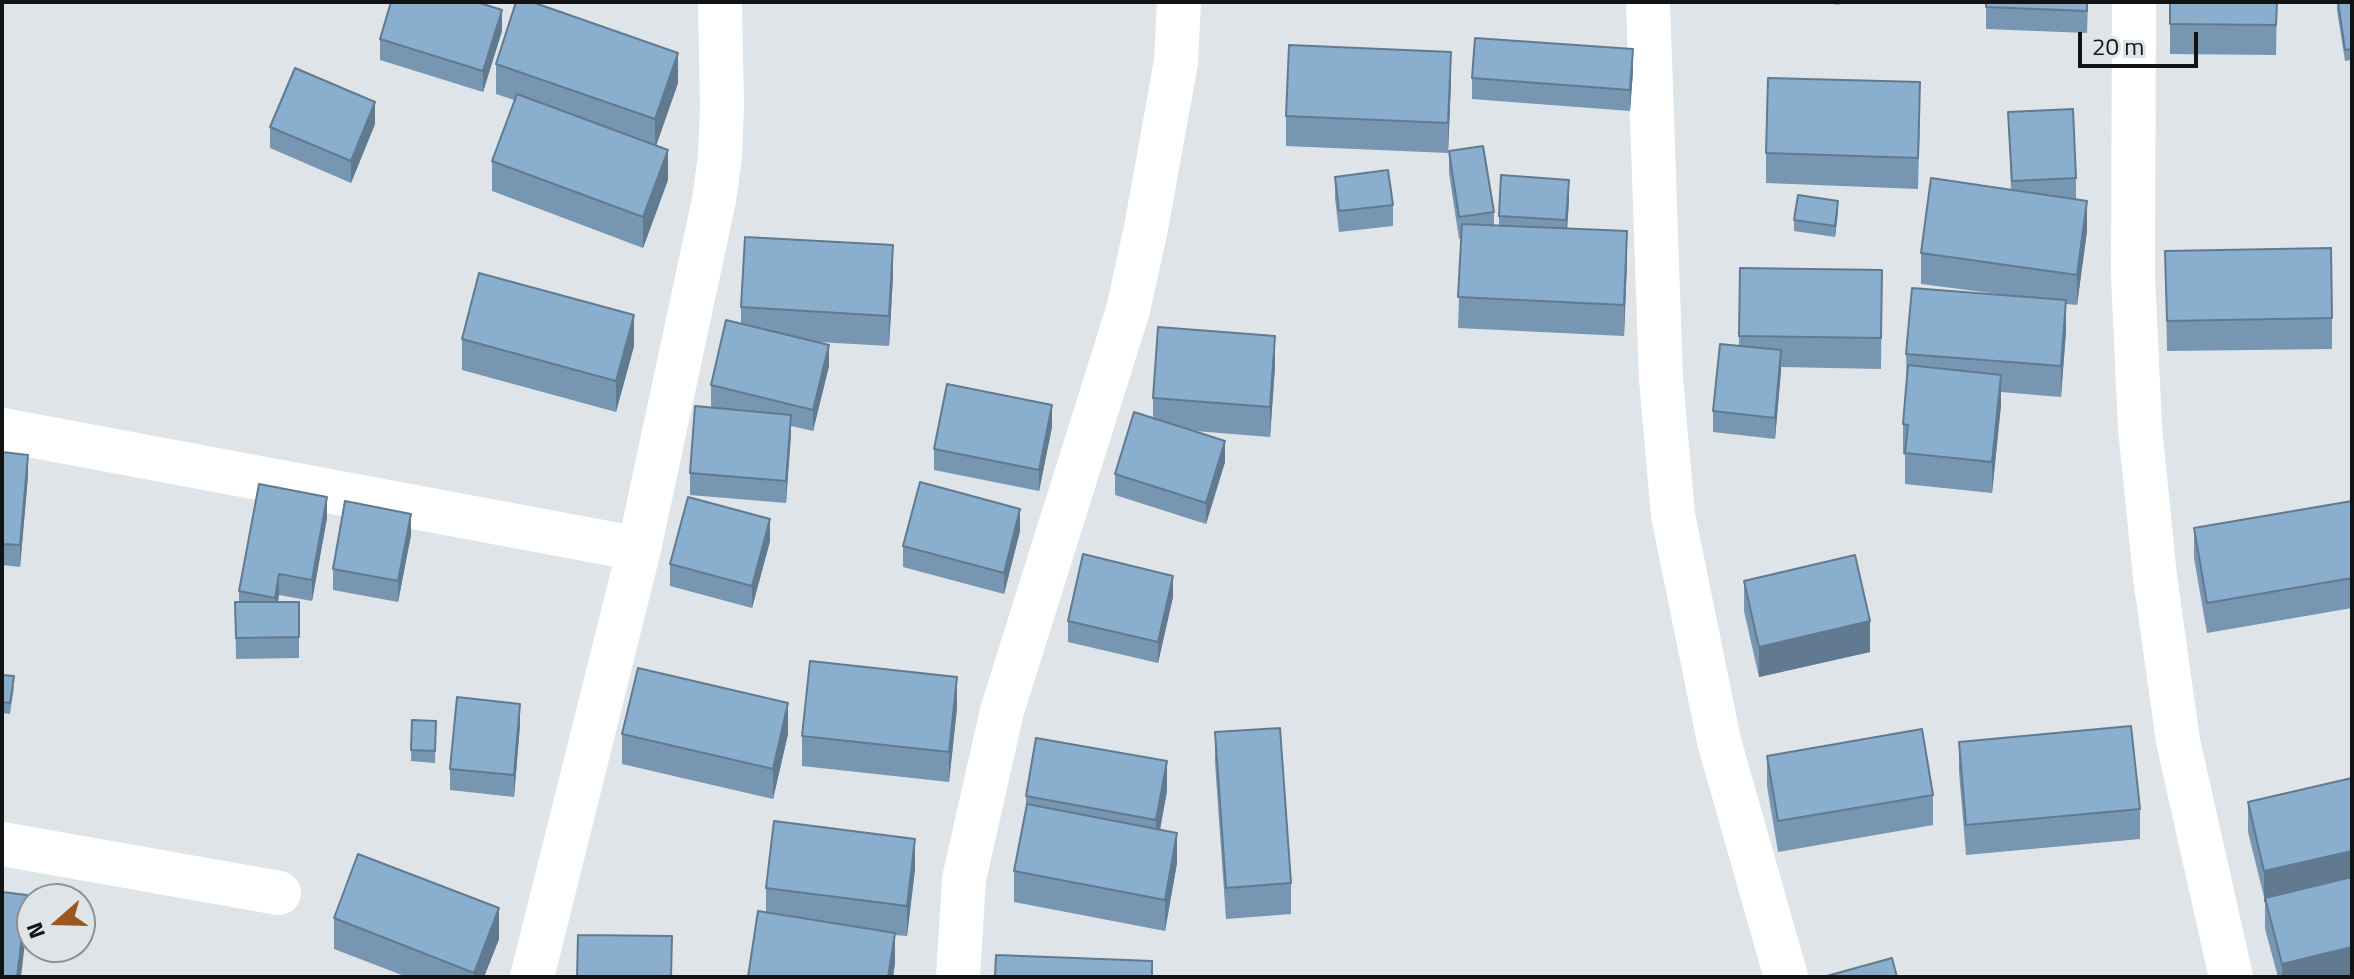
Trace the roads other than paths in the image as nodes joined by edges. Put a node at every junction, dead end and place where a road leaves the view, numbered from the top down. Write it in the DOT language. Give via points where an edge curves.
graph roads {
  1 [pos="720,2"];
  2 [pos="1179,2"];
  3 [pos="1648,2"];
  4 [pos="2134,2"];
  5 [pos="2,430"];
  6 [pos="639,549"];
  7 [pos="2,844"];
  8 [pos="279,893"];
  9 [pos="532,977"];
  10 [pos="958,977"];
  11 [pos="1786,977"];
  12 [pos="2231,977"];
  1 -- 6 [label="street" via="722,105 714,200"];
  2 -- 10 [label="street" via="1176,62 1131,296 1002,711 964,879"];
  3 -- 11 [label="street" via="1661,379 1673,515 1719,741"];
  4 -- 12 [label="street" via="2133,275 2153,562 2178,741"];
  5 -- 6 [label="street"];
  6 -- 9 [label="street"];
  7 -- 8 [label="street"];
}
